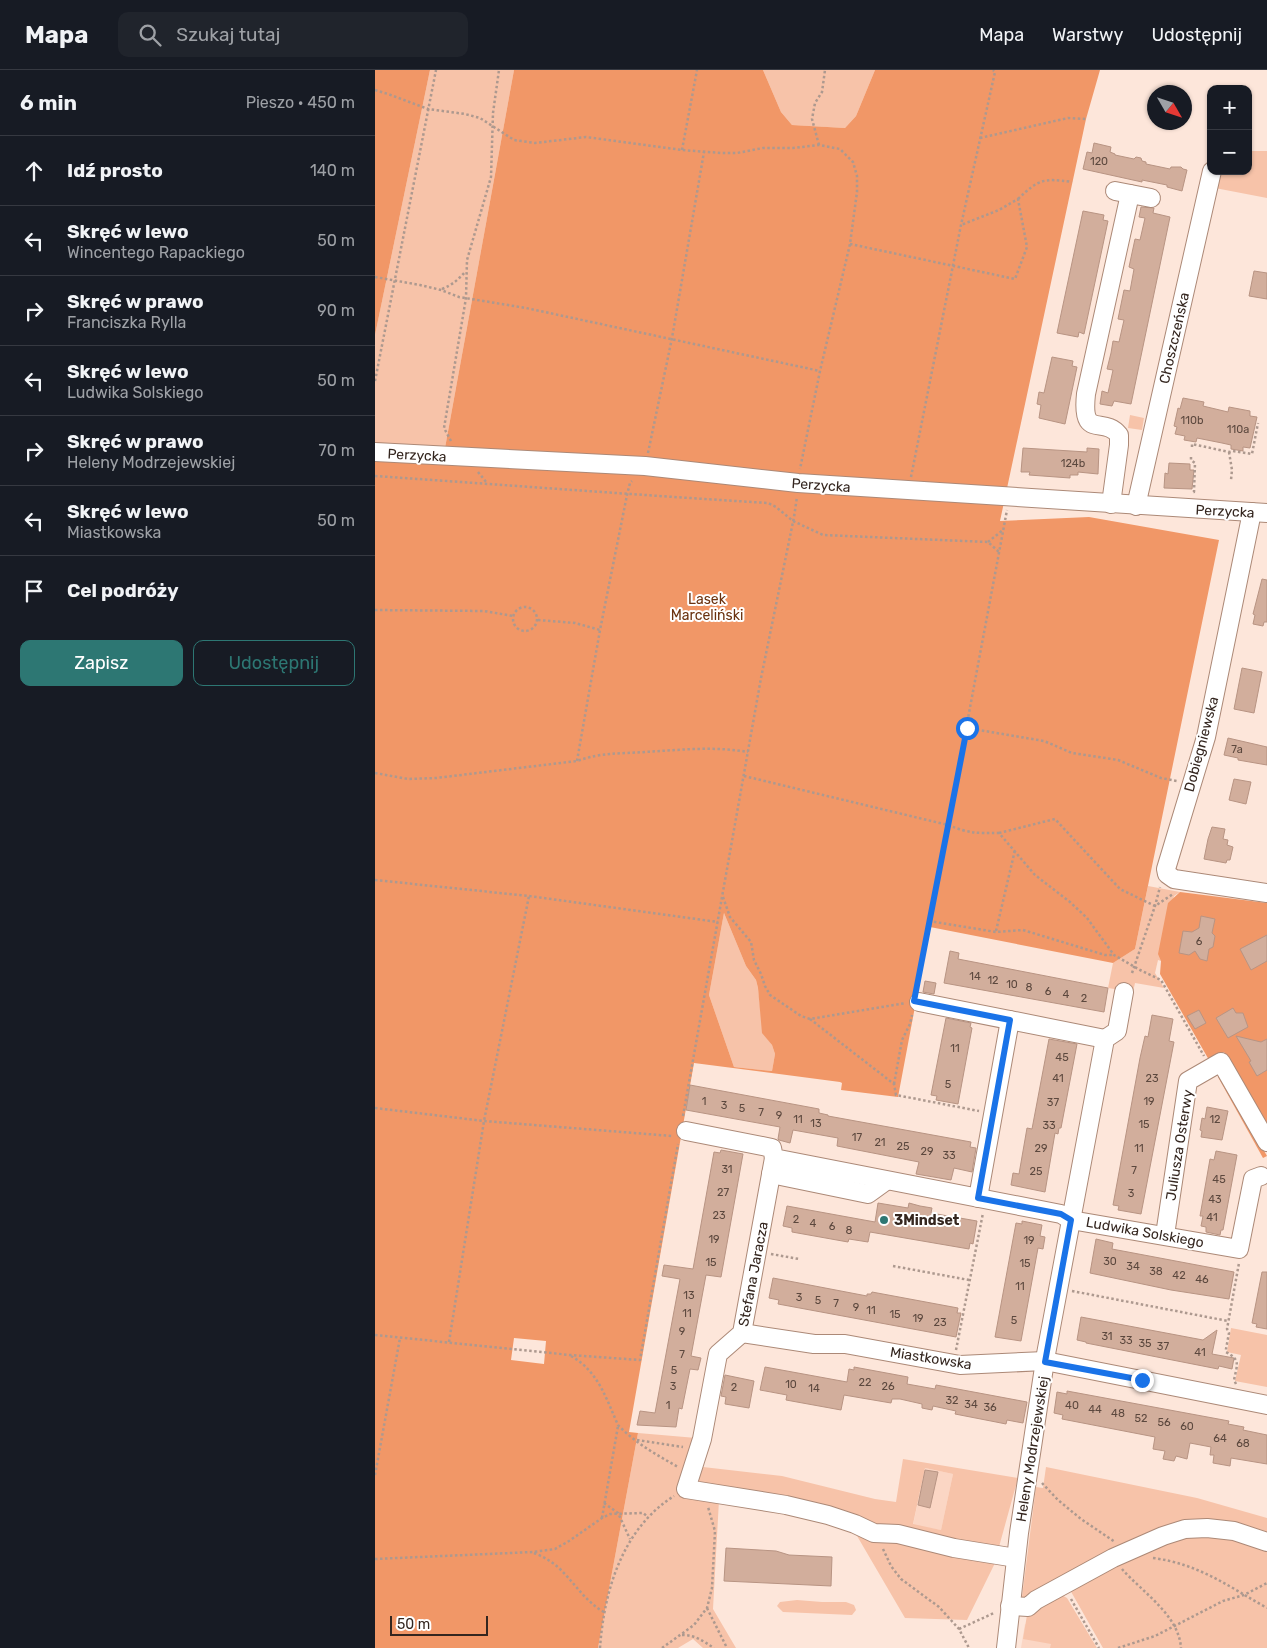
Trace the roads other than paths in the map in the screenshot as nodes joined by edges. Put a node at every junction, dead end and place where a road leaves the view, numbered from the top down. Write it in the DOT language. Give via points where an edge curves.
graph roads {
  1 [pos="1211,175"];
  2 [pos="1151,198"];
  3 [pos="375,452"];
  4 [pos="1111,504"];
  5 [pos="1136,506"];
  6 [pos="1259,513"];
  7 [pos="1267,893"];
  8 [pos="1124,992"];
  9 [pos="917,1001"];
  10 [pos="1010,1020"];
  11 [pos="1105,1039"];
  12 [pos="683,1128"];
  13 [pos="1267,1142"];
  14 [pos="773,1166"];
  15 [pos="1261,1176"];
  16 [pos="981,1202"];
  17 [pos="1071,1220"];
  18 [pos="1165,1235"];
  19 [pos="742,1333"];
  20 [pos="1045,1362"];
  21 [pos="1267,1405"];
  22 [pos="1267,1542"];
  23 [pos="1016,1558"];
  24 [pos="1010,1606"];
  25 [pos="1006,1648"];
  1 -- 5 [label="street, Choszczeńska"];
  2 -- 4 [label="street" via="1122,193 1086,394 1085,416 1093,425 1111,429 1119,435"];
  3 -- 4 [label="street, Perzycka" via="645,466 798,483"];
  4 -- 5 [label="street, Perzycka"];
  5 -- 6 [label="street, Perzycka"];
  6 -- 7 [label="street, Dobiegniewska" via="1206,737 1166,869 1169,877 1175,879"];
  8 -- 11 [label="street, Heleny Modrzejewskiej" via="1117,1031"];
  9 -- 10 [label="street"];
  10 -- 11 [label="street"];
  10 -- 16 [label="street"];
  11 -- 17 [label="street, Heleny Modrzejewskiej"];
  12 -- 14 [label="street, Ludwika Solskiego" via="772,1148"];
  13 -- 18 [label="street, Juliusza Osterwy" via="1221,1062 1209,1065 1188,1081"];
  14 -- 16 [label="street, Ludwika Solskiego" via="886,1181"];
  14 -- 19 [label="street, Stefana Jaracza"];
  15 -- 18 [label="street, Ludwika Solskiego" via="1253,1179 1239,1249"];
  16 -- 17 [label="street, Ludwika Solskiego" via="1061,1214"];
  17 -- 18 [label="street, Ludwika Solskiego"];
  17 -- 20 [label="street, Heleny Modrzejewskiej"];
  19 -- 20 [label="street, Miastkowska" via="814,1344 845,1344 960,1365"];
  19 -- 23 [label="street, Stefana Jaracza" via="718,1354 693,1470 693,1490 786,1505 837,1518 874,1533 898,1534 954,1548"];
  20 -- 21 [label="street, Miastkowska"];
  20 -- 23 [label="street, Heleny Modrzejewskiej"];
  22 -- 24 [label="street" via="1234,1531 1185,1529 1121,1555 1028,1607"];
  23 -- 24 [label="street, Heleny Modrzejewskiej"];
  24 -- 25 [label="street, Heleny Modrzejewskiej"];
}
